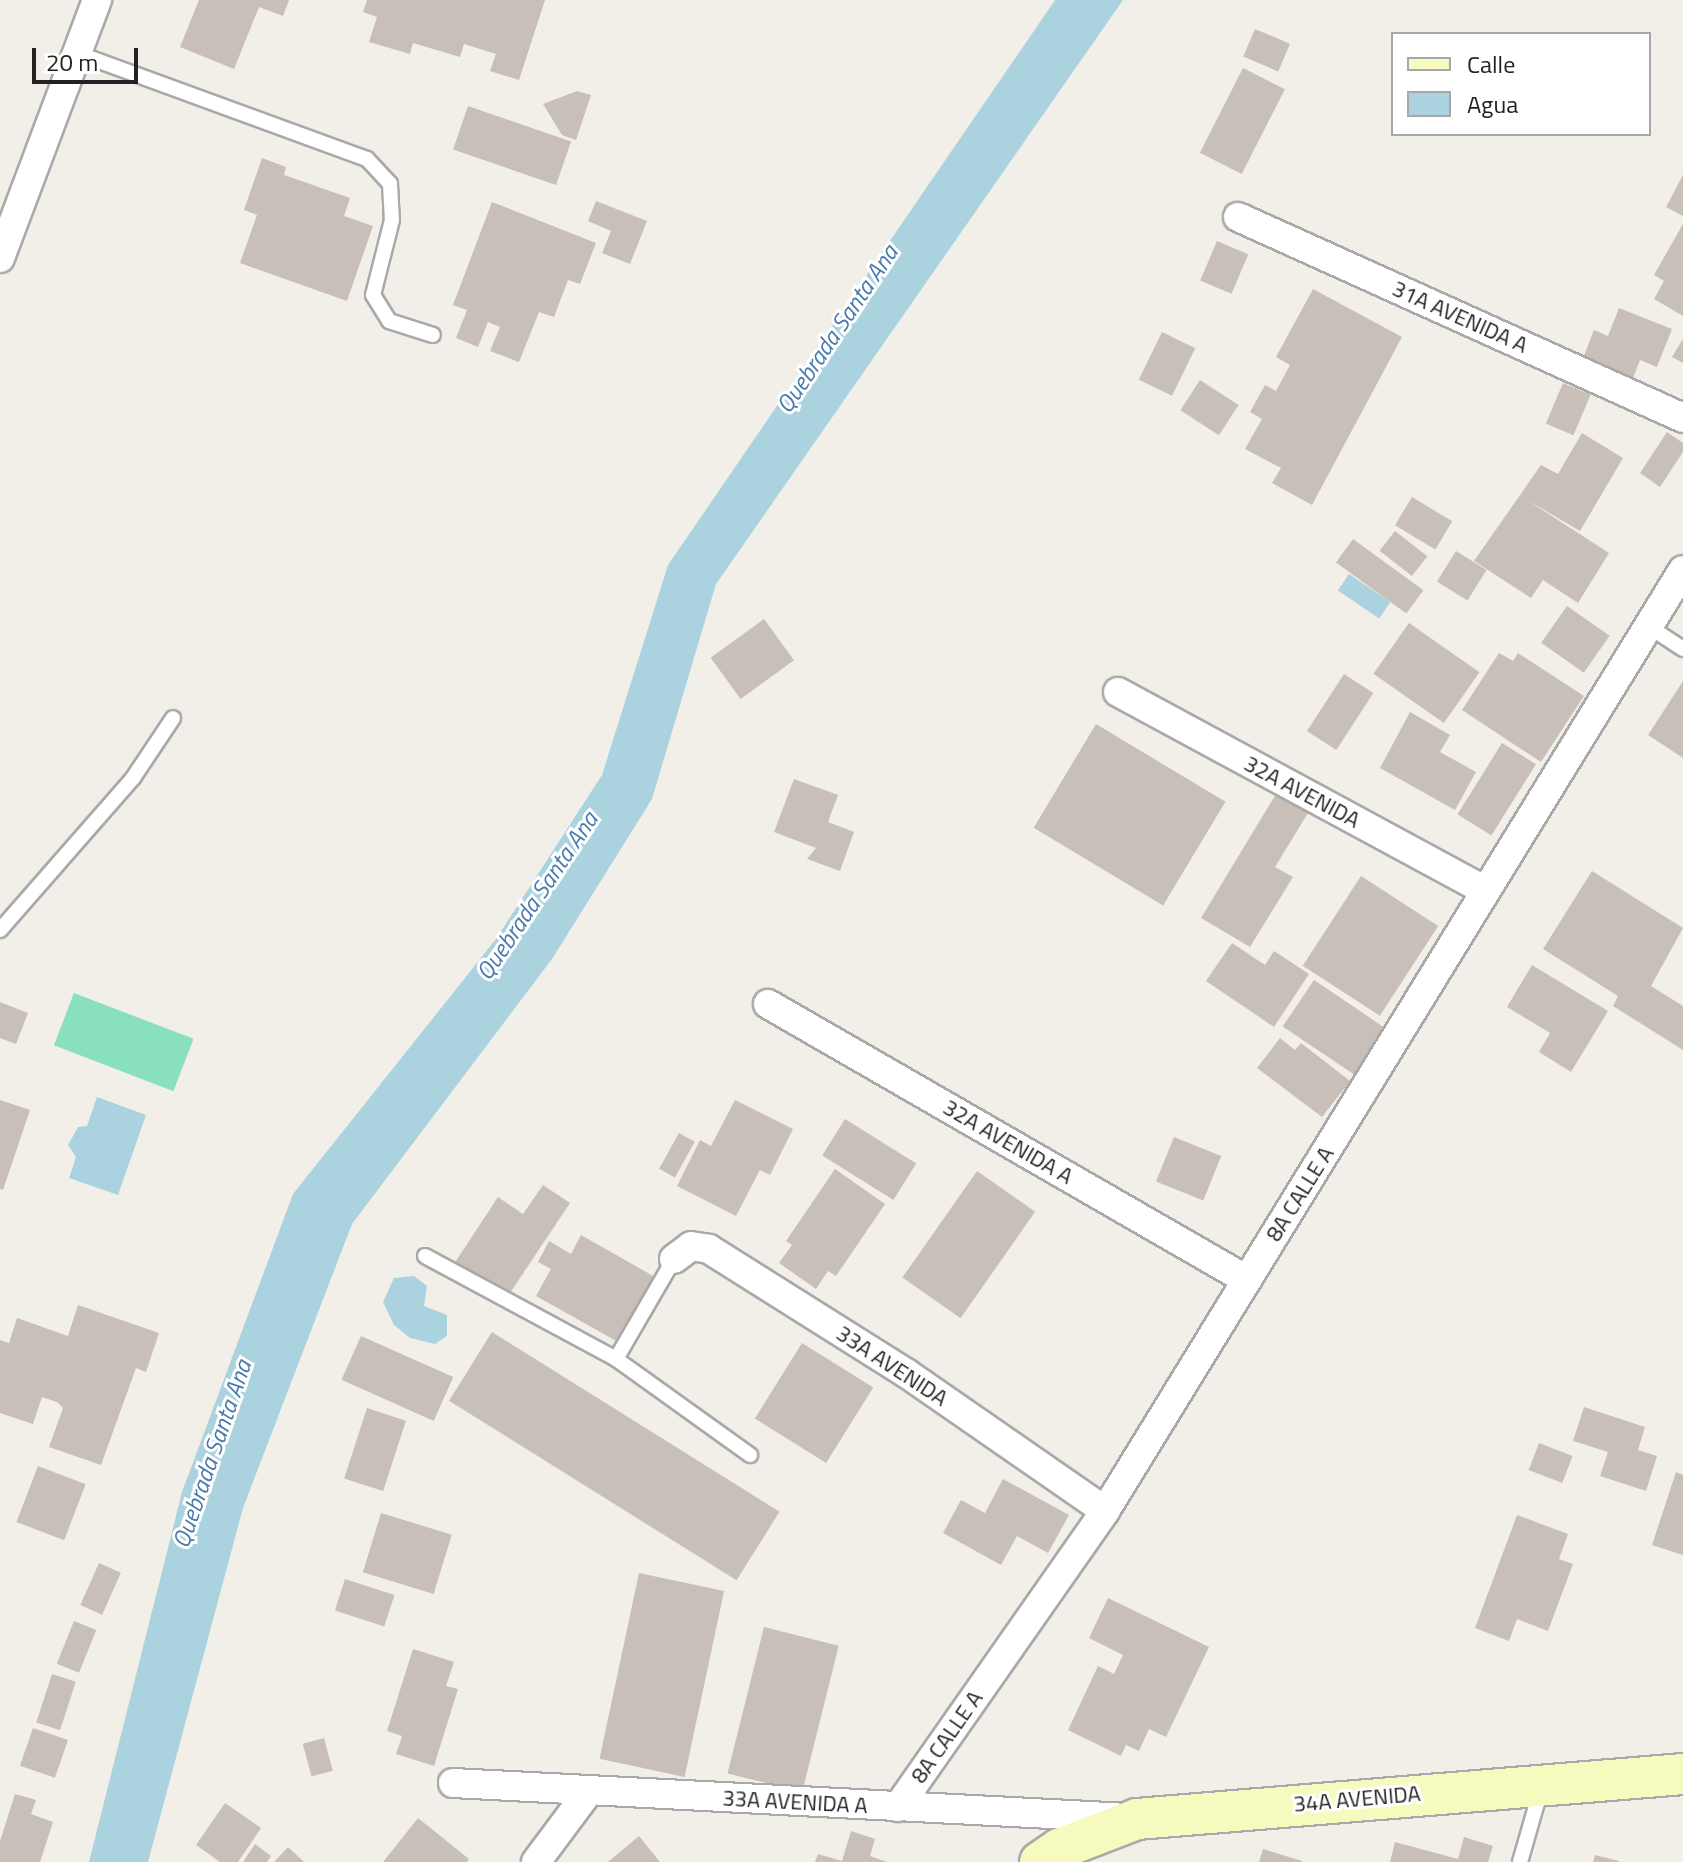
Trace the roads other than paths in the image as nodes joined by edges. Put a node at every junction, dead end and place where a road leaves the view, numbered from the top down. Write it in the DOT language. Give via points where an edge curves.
graph roads {
  1 [pos="97,0"];
  2 [pos="77,53"];
  3 [pos="1238,217"];
  4 [pos="0,258"];
  5 [pos="433,335"];
  6 [pos="1683,418"];
  7 [pos="1683,570"];
  8 [pos="1648,626"];
  9 [pos="1683,649"];
  10 [pos="1118,692"];
  11 [pos="173,718"];
  12 [pos="1486,891"];
  13 [pos="0,930"];
  14 [pos="768,1004"];
  15 [pos="425,1256"];
  16 [pos="674,1259"];
  17 [pos="1247,1280"];
  18 [pos="616,1359"];
  19 [pos="750,1455"];
  20 [pos="1105,1511"];
  21 [pos="1683,1774"];
  22 [pos="1544,1782"];
  23 [pos="453,1783"];
  24 [pos="589,1791"];
  25 [pos="898,1807"];
  26 [pos="1137,1819"];
  27 [pos="536,1862"];
  28 [pos="1040,1862"];
  29 [pos="1520,1862"];
  1 -- 2 [label="street"];
  2 -- 4 [label="street"];
  2 -- 5 [label="lane" via="367,159 390,184 392,220 373,295 389,321"];
  3 -- 6 [label="street, 31A AVENIDA A"];
  7 -- 8 [label="street, 8A CALLE A"];
  8 -- 9 [label="lane"];
  8 -- 12 [label="street, 8A CALLE A"];
  10 -- 12 [label="street, 32A AVENIDA"];
  11 -- 13 [label="lane" via="133,778"];
  12 -- 17 [label="street, 8A CALLE A"];
  14 -- 17 [label="street, 32A AVENIDA A"];
  15 -- 18 [label="lane"];
  16 -- 18 [label="lane"];
  16 -- 20 [label="street, 33A AVENIDA" via="691,1246 709,1249 906,1373"];
  17 -- 20 [label="street, 8A CALLE A"];
  18 -- 19 [label="lane"];
  20 -- 25 [label="street, 8A CALLE A"];
  21 -- 22 [label="street, 34A AVENIDA"];
  22 -- 26 [label="street, 34A AVENIDA"];
  22 -- 29 [label="lane"];
  23 -- 24 [label="street, 33A AVENIDA A"];
  24 -- 25 [label="street, 33A AVENIDA A"];
  24 -- 27 [label="street"];
  25 -- 26 [label="street, 33A AVENIDA A"];
  26 -- 28 [label="street, 34A AVENIDA" via="1059,1849"];
}
